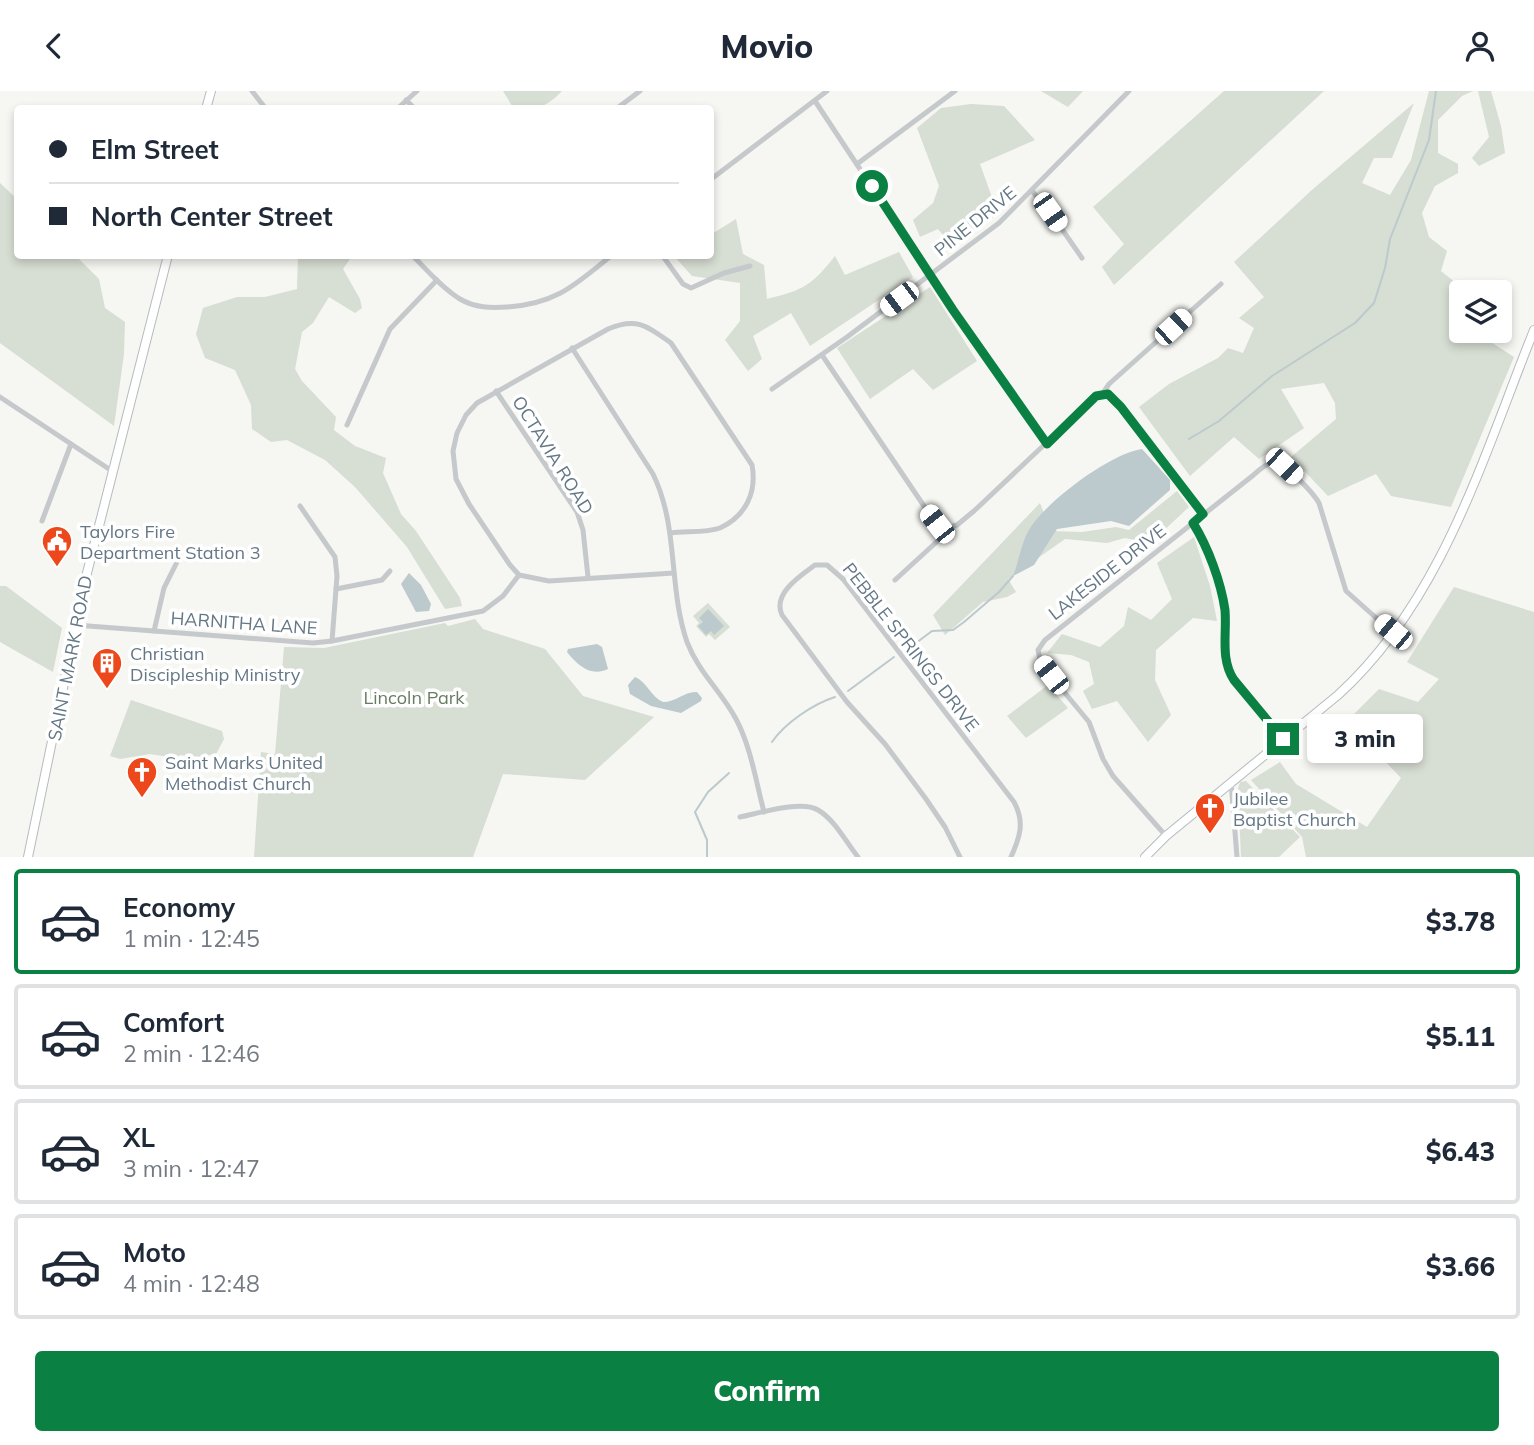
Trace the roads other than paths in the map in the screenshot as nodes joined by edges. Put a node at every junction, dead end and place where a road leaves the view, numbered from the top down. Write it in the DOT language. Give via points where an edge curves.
graph roads {
  1 [pos="252,91"];
  2 [pos="417,91"];
  3 [pos="640,91"];
  4 [pos="827,91"];
  5 [pos="955,91"];
  6 [pos="1129,91"];
  7 [pos="406,100"];
  8 [pos="815,101"];
  9 [pos="263,105"];
  10 [pos="401,105"];
  11 [pos="411,105"];
  12 [pos="621,105"];
  13 [pos="857,164"];
  14 [pos="714,177"];
  15 [pos="1032,191"];
  16 [pos="1082,258"];
  17 [pos="166,259"];
  18 [pos="416,259"];
  19 [pos="606,259"];
  20 [pos="665,259"];
  21 [pos="750,266"];
  22 [pos="930,275"];
  23 [pos="438,280"];
  24 [pos="1221,284"];
  25 [pos="1534,330"];
  26 [pos="572,348"];
  27 [pos="822,355"];
  28 [pos="772,389"];
  29 [pos="496,391"];
  30 [pos="1103,393"];
  31 [pos="2,398"];
  32 [pos="0,407"];
  33 [pos="347,425"];
  34 [pos="71,444"];
  35 [pos="1047,444"];
  36 [pos="112,471"];
  37 [pos="300,506"];
  38 [pos="1203,514"];
  39 [pos="42,521"];
  40 [pos="1193,523"];
  41 [pos="947,528"];
  42 [pos="671,533"];
  43 [pos="180,556"];
  44 [pos="390,571"];
  45 [pos="674,573"];
  46 [pos="519,575"];
  47 [pos="588,577"];
  48 [pos="895,580"];
  49 [pos="336,589"];
  50 [pos="75,625"];
  51 [pos="154,631"];
  52 [pos="1393,632"];
  53 [pos="332,641"];
  54 [pos="1283,739"];
  55 [pos="1231,782"];
  56 [pos="764,812"];
  57 [pos="740,817"];
  58 [pos="1166,836"];
  59 [pos="28,857"];
  60 [pos="858,857"];
  61 [pos="960,857"];
  62 [pos="1011,857"];
  63 [pos="1145,857"];
  64 [pos="1237,857"];
  1 -- 9 [label="street"];
  2 -- 7 [label="street"];
  3 -- 12 [label="street"];
  4 -- 8 [label="street"];
  5 -- 13 [label="street"];
  6 -- 15 [label="street, PINE DRIVE"];
  7 -- 10 [label="street"];
  7 -- 11 [label="street"];
  8 -- 13 [label="street"];
  8 -- 14 [label="street"];
  13 -- 22 [label="street"];
  15 -- 16 [label="street"];
  15 -- 22 [label="street, PINE DRIVE" via="999,223"];
  17 -- 36 [label="street, SAINT MARK ROAD"];
  18 -- 23 [label="street"];
  19 -- 23 [label="street" via="559,295 534,305 482,307 462,300"];
  20 -- 21 [label="street" via="691,288"];
  22 -- 27 [label="street, PINE DRIVE"];
  22 -- 35 [label="street"];
  23 -- 33 [label="street" via="390,329"];
  24 -- 30 [label="street"];
  25 -- 52 [label="street" via="1449,540"];
  26 -- 29 [label="street"];
  26 -- 42 [label="street" via="653,474"];
  26 -- 42 [label="street" via="624,323 640,323 655,332 671,343 752,465 752,494 746,508 732,520 718,529"];
  27 -- 28 [label="street, PINE DRIVE"];
  27 -- 41 [label="street" via="937,524"];
  29 -- 46 [label="street" via="466,415 457,433 454,467 468,504"];
  29 -- 47 [label="street, OCTAVIA ROAD" via="577,512"];
  30 -- 35 [label="street"];
  30 -- 38 [label="street" via="1121,407"];
  31 -- 32 [label="street"];
  31 -- 34 [label="street"];
  34 -- 36 [label="street"];
  34 -- 39 [label="street"];
  35 -- 41 [label="street" via="974,511"];
  36 -- 50 [label="street, SAINT MARK ROAD"];
  37 -- 49 [label="street" via="335,557"];
  38 -- 40 [label="street, LAKESIDE DRIVE"];
  38 -- 52 [label="street, LAKESIDE DRIVE" via="1268,464 1282,464 1319,503 1346,591"];
  40 -- 54 [label="street" via="1222,597 1228,671"];
  40 -- 58 [label="street, LAKESIDE DRIVE" via="1054,632 1041,643 1038,653 1041,664 1088,722 1113,776"];
  41 -- 48 [label="street"];
  42 -- 45 [label="street"];
  43 -- 51 [label="street" via="164,588"];
  44 -- 49 [label="street" via="382,580"];
  45 -- 47 [label="street"];
  45 -- 56 [label="street" via="688,642 698,667 742,731"];
  46 -- 47 [label="street" via="549,581"];
  46 -- 53 [label="street, HARNITHA LANE" via="503,596 483,611"];
  49 -- 53 [label="street"];
  50 -- 51 [label="street, HARNITHA LANE"];
  50 -- 59 [label="street, SAINT MARK ROAD"];
  51 -- 53 [label="street, HARNITHA LANE" via="294,643"];
  52 -- 54 [label="street" via="1354,680"];
  54 -- 55 [label="street"];
  55 -- 58 [label="street"];
  55 -- 64 [label="street"];
  56 -- 57 [label="street"];
  56 -- 60 [label="street" via="806,806 817,809"];
  58 -- 63 [label="street"];
  61 -- 62 [label="street, PEBBLE SPRINGS DRIVE" via="910,777 782,615 778,606 782,595 815,565 827,565 844,579 1014,802 1021,823"];
}
